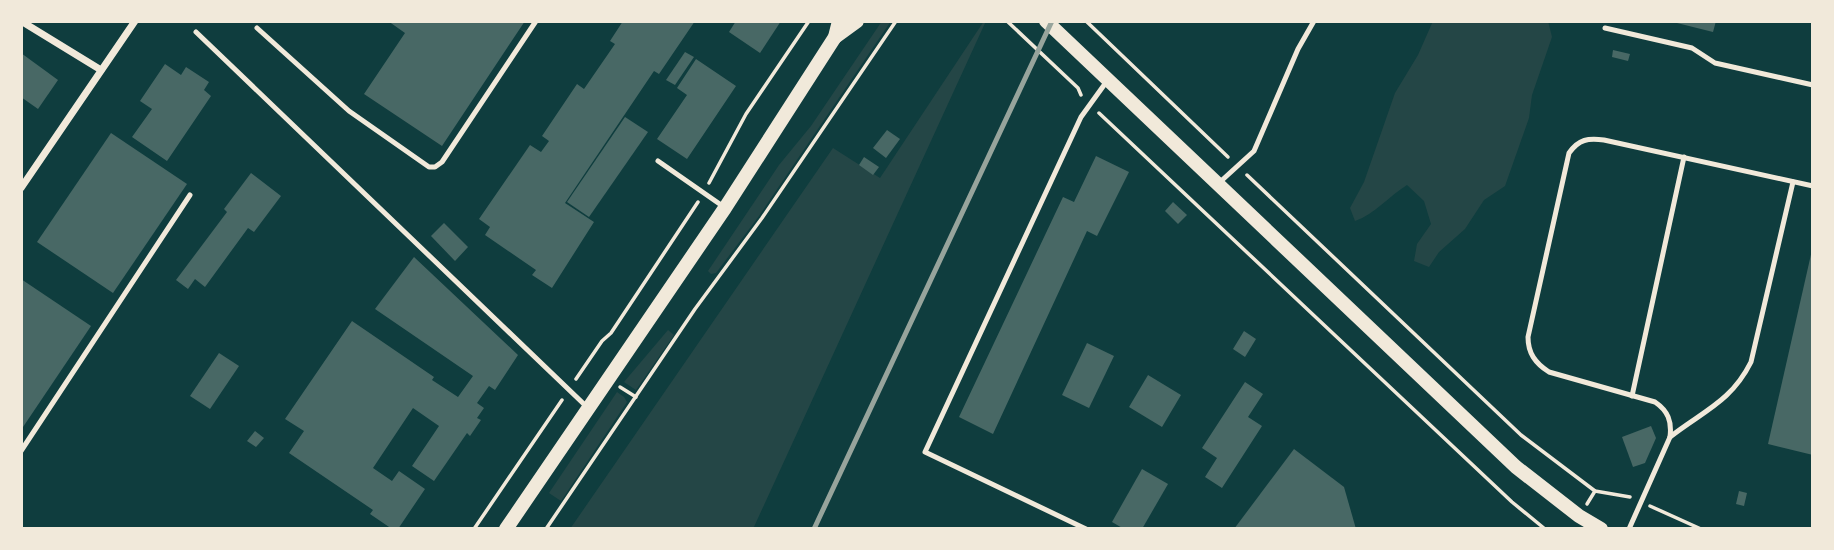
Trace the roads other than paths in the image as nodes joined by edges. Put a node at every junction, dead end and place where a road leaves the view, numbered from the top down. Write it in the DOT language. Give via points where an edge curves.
graph roads {
  1 [pos="22,21"];
  2 [pos="135,21"];
  3 [pos="536,21"];
  4 [pos="839,21"];
  5 [pos="857,21"];
  6 [pos="1046,21"];
  7 [pos="1314,21"];
  8 [pos="257,28"];
  9 [pos="1605,28"];
  10 [pos="197,33"];
  11 [pos="835,37"];
  12 [pos="101,70"];
  13 [pos="1109,79"];
  14 [pos="1813,85"];
  15 [pos="1684,158"];
  16 [pos="658,161"];
  17 [pos="1793,182"];
  18 [pos="1218,184"];
  19 [pos="1813,186"];
  20 [pos="21,188"];
  21 [pos="190,195"];
  22 [pos="725,208"];
  23 [pos="1632,396"];
  24 [pos="588,408"];
  25 [pos="1670,437"];
  26 [pos="21,450"];
  27 [pos="506,529"];
  28 [pos="1086,529"];
  29 [pos="1601,529"];
  30 [pos="1629,529"];
  1 -- 12 [label="street"];
  2 -- 12 [label="street"];
  3 -- 8 [label="lane" via="435,167 349,111"];
  4 -- 11 [label="main road"];
  5 -- 11 [label="main road"];
  6 -- 13 [label="main road"];
  7 -- 18 [label="lane" via="1254,151"];
  9 -- 14 [label="lane" via="1692,48 1715,63"];
  10 -- 24 [label="lane"];
  11 -- 22 [label="main road"];
  12 -- 20 [label="street"];
  13 -- 18 [label="main road"];
  13 -- 28 [label="lane" via="1081,117 925,452"];
  15 -- 17 [label="lane"];
  15 -- 23 [label="lane"];
  15 -- 23 [label="lane" via="1604,140 1578,142 1569,153 1528,337 1532,355 1549,372"];
  16 -- 22 [label="lane"];
  17 -- 19 [label="lane"];
  17 -- 25 [label="lane" via="1751,362 1742,381"];
  18 -- 29 [label="main road" via="1516,467"];
  21 -- 26 [label="lane"];
  22 -- 24 [label="main road"];
  23 -- 25 [label="lane" via="1665,409"];
  24 -- 27 [label="main road"];
  25 -- 30 [label="lane"];
}
